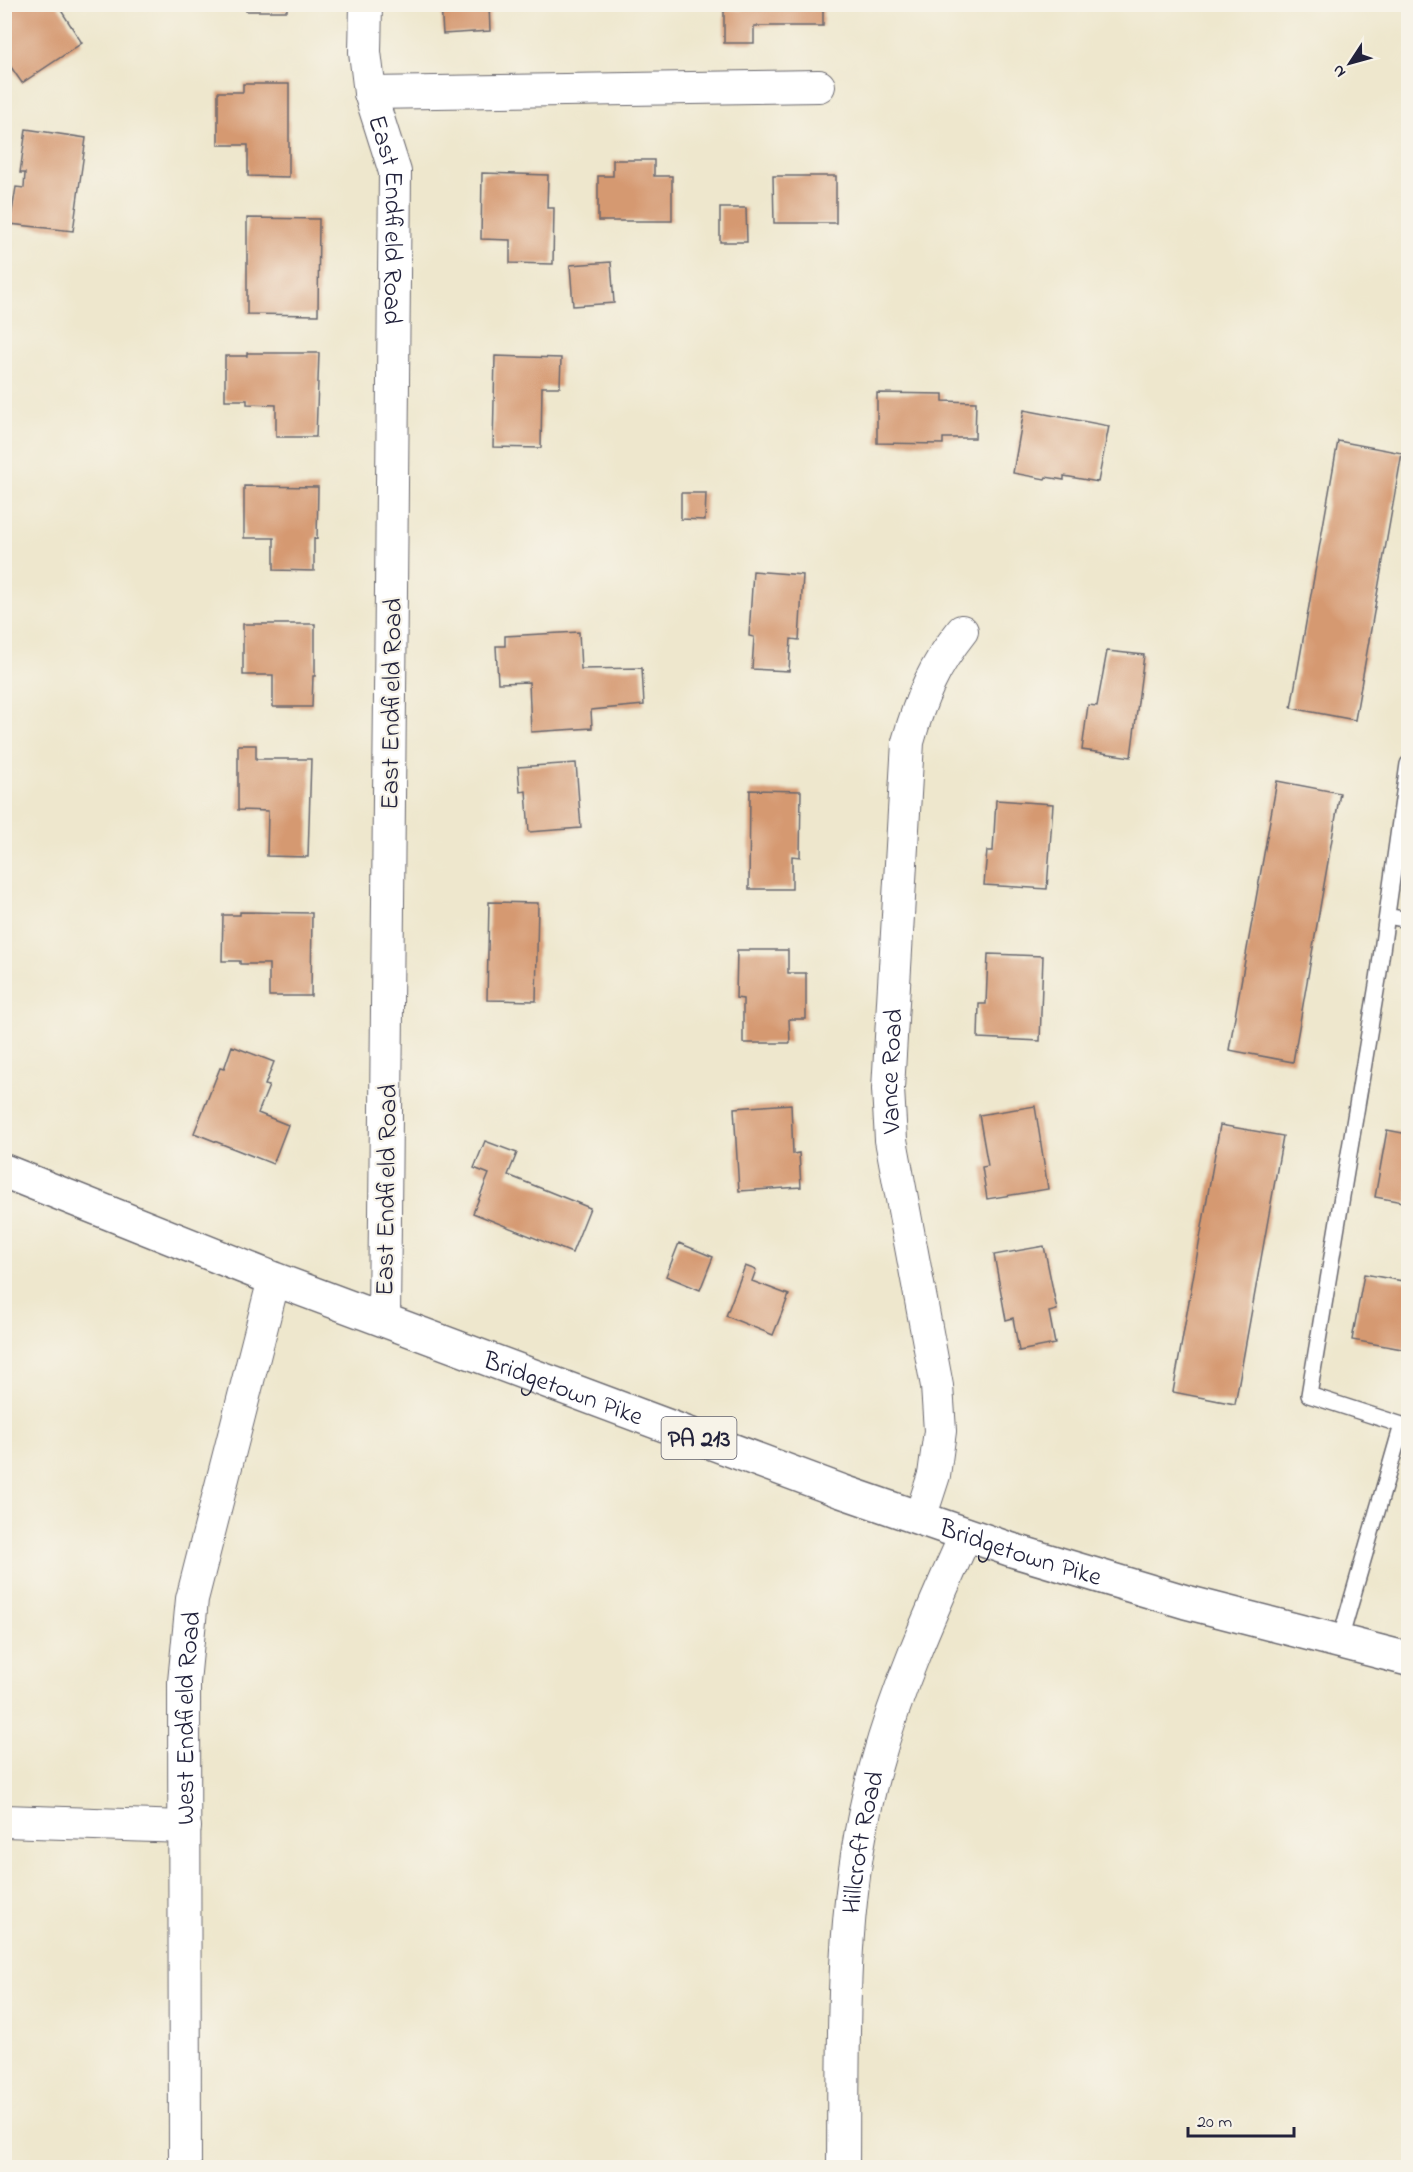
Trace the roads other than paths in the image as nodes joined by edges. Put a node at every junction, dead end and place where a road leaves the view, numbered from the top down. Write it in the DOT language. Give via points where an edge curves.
graph roads {
  1 [pos="366,4"];
  2 [pos="819,86"];
  3 [pos="370,93"];
  4 [pos="962,631"];
  5 [pos="1408,764"];
  6 [pos="1387,916"];
  7 [pos="1408,920"];
  8 [pos="4,1171"];
  9 [pos="274,1279"];
  10 [pos="384,1320"];
  11 [pos="1405,1425"];
  12 [pos="920,1518"];
  13 [pos="966,1534"];
  14 [pos="1341,1640"];
  15 [pos="1408,1659"];
  16 [pos="4,1821"];
  17 [pos="185,1827"];
  18 [pos="185,2168"];
  19 [pos="843,2168"];
  1 -- 3 [label="street, East Endfield Road" via="365,52"];
  2 -- 3 [label="street, East Endfield Road"];
  3 -- 10 [label="street, East Endfield Road" via="395,172"];
  4 -- 12 [label="street, Vance Road" via="934,670 918,705 908,742 888,1089 891,1140 937,1386 940,1431 934,1475"];
  5 -- 6 [label="lane"];
  6 -- 7 [label="lane"];
  6 -- 11 [label="lane" via="1309,1395"];
  8 -- 9 [label="main road, Bridgetown Pike / PA 213"];
  9 -- 10 [label="main road, Bridgetown Pike / PA 213"];
  9 -- 17 [label="street, West Endfield Road" via="192,1599 184,1682"];
  10 -- 12 [label="main road, Bridgetown Pike / PA 213"];
  11 -- 14 [label="lane"];
  12 -- 13 [label="main road, Bridgetown Pike / PA 213"];
  13 -- 14 [label="main road, Bridgetown Pike / PA 213" via="1186,1602"];
  13 -- 19 [label="street, Hillcroft Road" via="894,1704 860,1834 845,1967"];
  14 -- 15 [label="main road, Bridgetown Pike / PA 213"];
  16 -- 17 [label="street"];
  17 -- 18 [label="street, West Endfield Road"];
}
